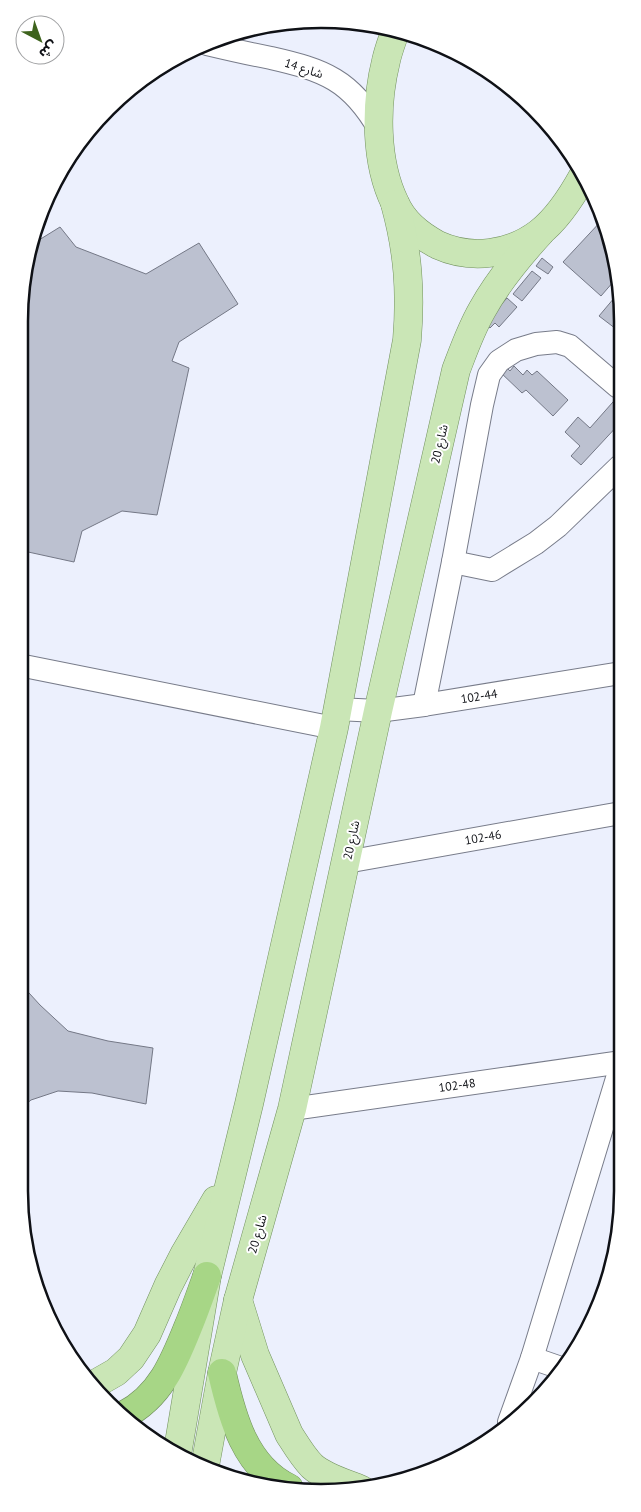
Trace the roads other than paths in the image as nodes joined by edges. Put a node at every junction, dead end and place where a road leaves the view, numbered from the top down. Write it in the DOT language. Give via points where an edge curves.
graph roads {
  1 [pos="394,36"];
  2 [pos="217,46"];
  3 [pos="379,129"];
  4 [pos="579,184"];
  5 [pos="395,204"];
  6 [pos="540,233"];
  7 [pos="614,384"];
  8 [pos="614,472"];
  9 [pos="453,562"];
  10 [pos="27,666"];
  11 [pos="614,674"];
  12 [pos="424,705"];
  13 [pos="378,710"];
  14 [pos="335,719"];
  15 [pos="614,814"];
  16 [pos="346,862"];
  17 [pos="614,1063"];
  18 [pos="614,1088"];
  19 [pos="292,1109"];
  20 [pos="240,1141"];
  21 [pos="207,1276"];
  22 [pos="238,1300"];
  23 [pos="532,1358"];
  24 [pos="556,1366"];
  25 [pos="222,1373"];
  26 [pos="98,1382"];
  27 [pos="128,1413"];
  28 [pos="512,1414"];
  29 [pos="178,1447"];
  30 [pos="206,1461"];
  31 [pos="277,1481"];
  32 [pos="346,1483"];
  1 -- 3 [label="main road" via="380,94"];
  2 -- 3 [label="street, شارع 14" via="319,71 348,89"];
  3 -- 5 [label="main road" via="387,182"];
  4 -- 6 [label="main road"];
  5 -- 6 [label="main road" via="409,224 427,239 449,250 472,254 496,253 519,246"];
  5 -- 14 [label="main road" via="408,276 407,340"];
  6 -- 13 [label="main road, شارع 20" via="508,270 481,310 456,370"];
  7 -- 9 [label="street" via="570,346 557,342 516,350 499,361 489,374"];
  8 -- 9 [label="street" via="536,544 492,570"];
  9 -- 12 [label="street"];
  10 -- 14 [label="street, 102-44"];
  11 -- 12 [label="street, 102-44"];
  12 -- 13 [label="street, 102-44"];
  13 -- 14 [label="street, 102-44"];
  13 -- 16 [label="main road, شارع 20"];
  14 -- 20 [label="main road"];
  15 -- 16 [label="street, 102-46"];
  16 -- 19 [label="main road, شارع 20"];
  17 -- 19 [label="street, 102-48"];
  18 -- 23 [label="street"];
  19 -- 22 [label="main road, شارع 20"];
  20 -- 21 [label="main road"];
  20 -- 26 [label="main road" via="227,1178 184,1254 147,1334 131,1358"];
  21 -- 27 [label="highway" via="167,1375 142,1404"];
  21 -- 29 [label="main road"];
  22 -- 25 [label="main road, شارع 20"];
  22 -- 32 [label="main road" via="255,1355 296,1445 313,1466"];
  23 -- 24 [label="street"];
  23 -- 28 [label="street"];
  25 -- 30 [label="main road, شارع 20"];
  25 -- 31 [label="highway" via="243,1442"];
}
